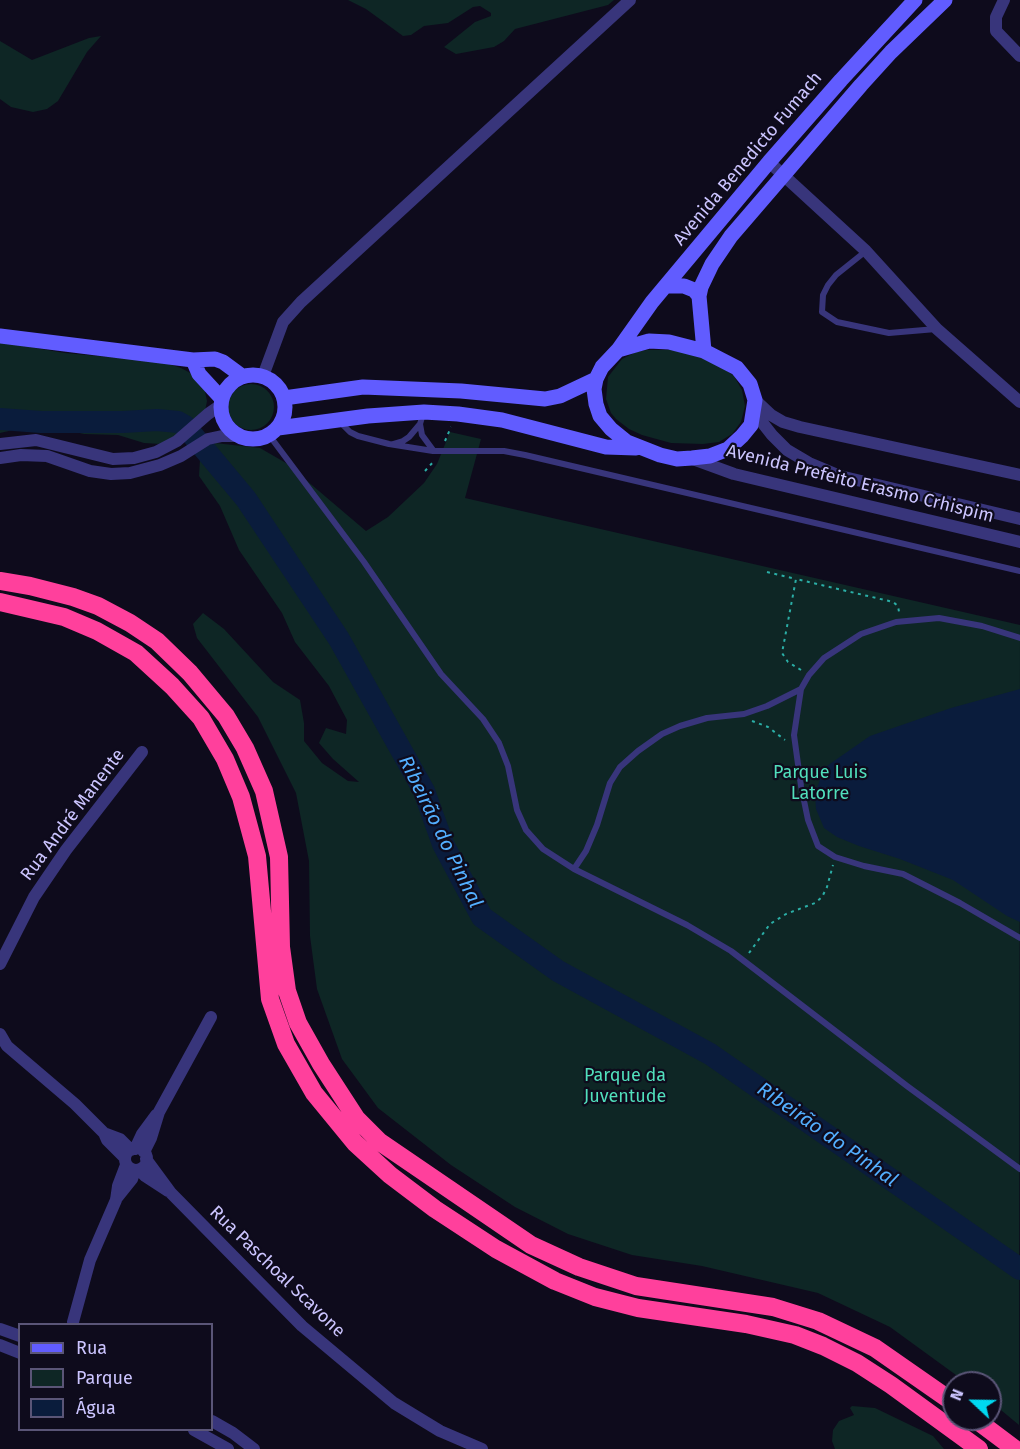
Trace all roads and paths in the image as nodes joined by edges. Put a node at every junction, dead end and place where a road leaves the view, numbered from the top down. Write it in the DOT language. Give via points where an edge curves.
graph roads {
  1 [pos="630,0"];
  2 [pos="915,0"];
  3 [pos="945,0"];
  4 [pos="1004,0"];
  5 [pos="1020,56"];
  6 [pos="769,162"];
  7 [pos="784,174"];
  8 [pos="866,251"];
  9 [pos="666,286"];
  10 [pos="699,296"];
  11 [pos="937,329"];
  12 [pos="0,336"];
  13 [pos="618,350"];
  14 [pos="704,351"];
  15 [pos="193,360"];
  16 [pos="242,376"];
  17 [pos="263,376"];
  18 [pos="596,379"];
  19 [pos="284,398"];
  20 [pos="222,402"];
  21 [pos="1020,402"];
  22 [pos="755,406"];
  23 [pos="422,418"];
  24 [pos="339,421"];
  25 [pos="273,432"];
  26 [pos="238,436"];
  27 [pos="0,444"];
  28 [pos="389,444"];
  29 [pos="642,448"];
  30 [pos="434,451"];
  31 [pos="0,458"];
  32 [pos="692,458"];
  33 [pos="1020,474"];
  34 [pos="1020,519"];
  35 [pos="1020,542"];
  36 [pos="1020,571"];
  37 [pos="768,572"];
  38 [pos="796,579"];
  39 [pos="0,581"];
  40 [pos="0,602"];
  41 [pos="901,621"];
  42 [pos="1020,638"];
  43 [pos="809,675"];
  44 [pos="801,688"];
  45 [pos="735,715"];
  46 [pos="142,752"];
  47 [pos="797,753"];
  48 [pos="835,857"];
  49 [pos="574,869"];
  50 [pos="1020,938"];
  51 [pos="744,961"];
  52 [pos="0,964"];
  53 [pos="211,1017"];
  54 [pos="0,1034"];
  55 [pos="4,1045"];
  56 [pos="135,1159"];
  57 [pos="1020,1169"];
  58 [pos="73,1322"];
  59 [pos="0,1329"];
  60 [pos="18,1335"];
  61 [pos="0,1346"];
  62 [pos="18,1352"];
  63 [pos="942,1395"];
  64 [pos="213,1422"];
  65 [pos="196,1431"];
  66 [pos="991,1431"];
  67 [pos="228,1449"];
  68 [pos="254,1449"];
  69 [pos="483,1449"];
  70 [pos="979,1449"];
  71 [pos="1016,1449"];
  1 -- 17 [label="street" via="301,302 283,322"];
  2 -- 6 [label="main road, Avenida Benedicto Fumach"];
  3 -- 7 [label="main road, Avenida Benedicto Fumach" via="891,52"];
  4 -- 5 [label="street" via="996,17 996,31"];
  6 -- 7 [label="street"];
  6 -- 9 [label="main road, Avenida Benedicto Fumach"];
  7 -- 8 [label="street"];
  7 -- 10 [label="main road, Avenida Benedicto Fumach" via="731,236 712,264"];
  8 -- 11 [label="street"];
  8 -- 11 [label="lane" via="828,285 822,312 837,322 889,333"];
  9 -- 10 [label="main road" via="684,286"];
  9 -- 13 [label="main road, Avenida Benedicto Fumach"];
  10 -- 14 [label="main road, Avenida Benedicto Fumach"];
  11 -- 21 [label="street"];
  12 -- 15 [label="main road"];
  13 -- 14 [label="main road" via="660,341"];
  13 -- 18 [label="main road"];
  14 -- 22 [label="main road" via="737,368 750,384"];
  15 -- 16 [label="main road" via="223,362"];
  15 -- 20 [label="main road" via="199,374"];
  16 -- 17 [label="main road"];
  16 -- 20 [label="main road" via="226,389"];
  17 -- 19 [label="main road" via="280,388"];
  18 -- 19 [label="main road" via="545,399 363,387"];
  18 -- 29 [label="main road" via="594,389 600,416 627,442"];
  19 -- 25 [label="main road" via="283,419"];
  20 -- 26 [label="main road" via="223,420"];
  20 -- 27 [label="street" via="177,441 134,458 113,459 36,440"];
  22 -- 32 [label="main road" via="751,425 728,448"];
  22 -- 33 [label="street" via="792,424"];
  22 -- 34 [label="street, Avenida Prefeito Erasmo Crhispim" via="786,450 809,463 840,476"];
  23 -- 24 [label="main road" via="368,416"];
  23 -- 28 [label="lane" via="409,437"];
  23 -- 29 [label="main road" via="458,414 502,420 597,445"];
  23 -- 30 [label="lane" via="422,435"];
  24 -- 25 [label="main road"];
  24 -- 28 [label="lane" via="358,436"];
  25 -- 26 [label="main road" via="259,439"];
  25 -- 49 [label="lane" via="441,674 494,735 508,766 517,810 526,830 543,849"];
  26 -- 31 [label="street" via="208,439 181,456 130,473 90,471 46,456"];
  28 -- 30 [label="lane"];
  29 -- 32 [label="main road" via="677,459"];
  30 -- 36 [label="lane" via="525,454"];
  32 -- 35 [label="street, Avenida Prefeito Erasmo Crhispim" via="734,474"];
  37 -- 38 [label="path"];
  38 -- 41 [label="path" via="893,602 898,606"];
  38 -- 43 [label="path" via="782,653 788,662"];
  39 -- 63 [label="highway" via="72,597 130,623 182,665 226,716 264,791 279,857 281,947 287,991 298,1023 356,1118 380,1142 531,1245 579,1267 636,1286 773,1307 818,1321 875,1348"];
  40 -- 70 [label="highway" via="64,617 136,653 201,718 241,797 257,856 270,999 286,1044 314,1093 355,1143 390,1175 496,1249 585,1293 638,1308 746,1324 823,1346 891,1385"];
  41 -- 42 [label="lane" via="939,618"];
  41 -- 43 [label="lane" via="861,633 824,658"];
  43 -- 44 [label="lane"];
  44 -- 45 [label="lane" via="767,706"];
  44 -- 47 [label="lane" via="795,735"];
  45 -- 47 [label="path" via="768,727"];
  45 -- 49 [label="lane" via="707,718 662,734 620,767 610,783 586,851"];
  46 -- 52 [label="street, Rua André Manente" via="34,897"];
  47 -- 48 [label="lane" via="808,820 818,846"];
  48 -- 50 [label="lane" via="903,874"];
  48 -- 51 [label="path" via="822,897 770,924"];
  49 -- 51 [label="lane" via="687,925"];
  51 -- 57 [label="lane"];
  53 -- 56 [label="street" via="151,1120"];
  54 -- 55 [label="street, Rua Paschoal Scavone"];
  55 -- 56 [label="street, Rua Paschoal Scavone" via="104,1133 120,1139"];
  56 -- 58 [label="street" via="118,1186 116,1200 90,1260"];
  56 -- 69 [label="street, Rua Paschoal Scavone" via="302,1326 394,1403 440,1431"];
  59 -- 60 [label="street"];
  61 -- 62 [label="street"];
  64 -- 68 [label="street"];
  65 -- 67 [label="street"];
  66 -- 71 [label="highway"];
}
